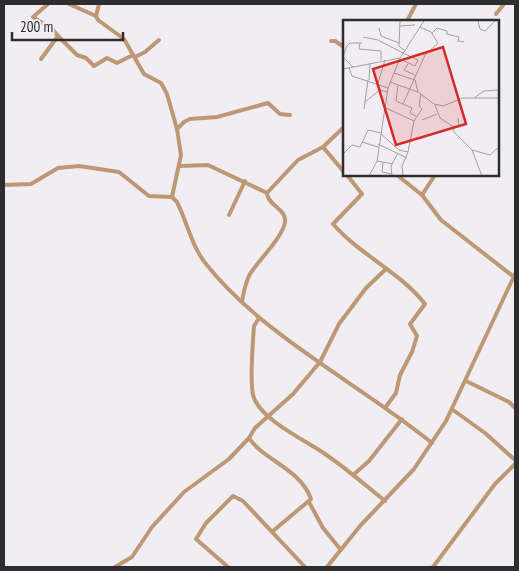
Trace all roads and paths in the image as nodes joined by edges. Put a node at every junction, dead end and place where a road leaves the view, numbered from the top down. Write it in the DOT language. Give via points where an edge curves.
graph roads {
  1 [pos="48,4"];
  2 [pos="68,4"];
  3 [pos="99,4"];
  4 [pos="416,4"];
  5 [pos="504,4"];
  6 [pos="496,14"];
  7 [pos="96,16"];
  8 [pos="408,20"];
  9 [pos="58,36"];
  10 [pos="160,40"];
  11 [pos="332,41"];
  12 [pos="343,46"];
  13 [pos="134,56"];
  14 [pos="41,59"];
  15 [pos="290,115"];
  16 [pos="343,128"];
  17 [pos="178,129"];
  18 [pos="323,147"];
  19 [pos="180,166"];
  20 [pos="343,171"];
  21 [pos="348,176"];
  22 [pos="397,176"];
  23 [pos="434,176"];
  24 [pos="245,181"];
  25 [pos="4,185"];
  26 [pos="267,193"];
  27 [pos="422,195"];
  28 [pos="172,197"];
  29 [pos="229,215"];
  30 [pos="386,268"];
  31 [pos="514,276"];
  32 [pos="242,301"];
  33 [pos="259,318"];
  34 [pos="320,362"];
  35 [pos="466,382"];
  36 [pos="385,408"];
  37 [pos="515,408"];
  38 [pos="453,410"];
  39 [pos="269,416"];
  40 [pos="402,419"];
  41 [pos="249,438"];
  42 [pos="432,443"];
  43 [pos="515,460"];
  44 [pos="515,464"];
  45 [pos="353,475"];
  46 [pos="385,501"];
  47 [pos="309,502"];
  48 [pos="273,531"];
  49 [pos="341,550"];
  50 [pos="115,567"];
  51 [pos="228,567"];
  52 [pos="305,567"];
  53 [pos="327,567"];
  54 [pos="433,567"];
  1 -- 9 [label="street" via="33,17"];
  2 -- 7 [label="street"];
  3 -- 7 [label="street"];
  4 -- 8 [label="street"];
  5 -- 6 [label="street"];
  7 -- 13 [label="street" via="124,39"];
  9 -- 13 [label="street" via="77,56 86,58 94,66 107,58 117,63"];
  9 -- 14 [label="street"];
  10 -- 13 [label="street"];
  11 -- 12 [label="street"];
  13 -- 17 [label="street" via="144,74 161,83"];
  15 -- 17 [label="street" via="280,114 268,103 217,117 190,119"];
  16 -- 18 [label="street"];
  17 -- 19 [label="street"];
  18 -- 20 [label="street"];
  18 -- 26 [label="street" via="298,160"];
  19 -- 24 [label="street" via="208,165"];
  19 -- 28 [label="street"];
  21 -- 30 [label="street" via="362,194 334,224"];
  22 -- 27 [label="street"];
  23 -- 27 [label="street"];
  24 -- 26 [label="street"];
  24 -- 29 [label="street"];
  25 -- 28 [label="street" via="31,184 52,171 78,166 119,172 149,196"];
  26 -- 32 [label="street" via="268,199 284,216 285,223 251,273"];
  27 -- 31 [label="street" via="441,220"];
  28 -- 32 [label="street" via="206,264"];
  30 -- 34 [label="street" via="339,324"];
  30 -- 36 [label="street" via="425,304 410,324 417,336 400,375 396,394"];
  31 -- 35 [label="street"];
  32 -- 33 [label="street"];
  33 -- 34 [label="street"];
  33 -- 39 [label="street" via="254,326 251,383 256,403"];
  34 -- 36 [label="street"];
  34 -- 39 [label="street" via="294,394"];
  35 -- 37 [label="street"];
  35 -- 38 [label="street"];
  36 -- 40 [label="street"];
  38 -- 42 [label="street"];
  38 -- 43 [label="street" via="486,433"];
  39 -- 41 [label="street"];
  39 -- 45 [label="street"];
  40 -- 42 [label="street"];
  40 -- 45 [label="street" via="369,461"];
  41 -- 47 [label="street" via="295,477 310,495"];
  41 -- 50 [label="street" via="220,466 184,492 152,527 132,557"];
  42 -- 46 [label="street"];
  44 -- 54 [label="street" via="495,484"];
  45 -- 46 [label="street"];
  46 -- 49 [label="street"];
  47 -- 48 [label="street"];
  47 -- 49 [label="street" via="323,528"];
  48 -- 51 [label="street" via="243,501 232,496 227,500 196,539"];
  48 -- 52 [label="street"];
  49 -- 53 [label="street"];
}
